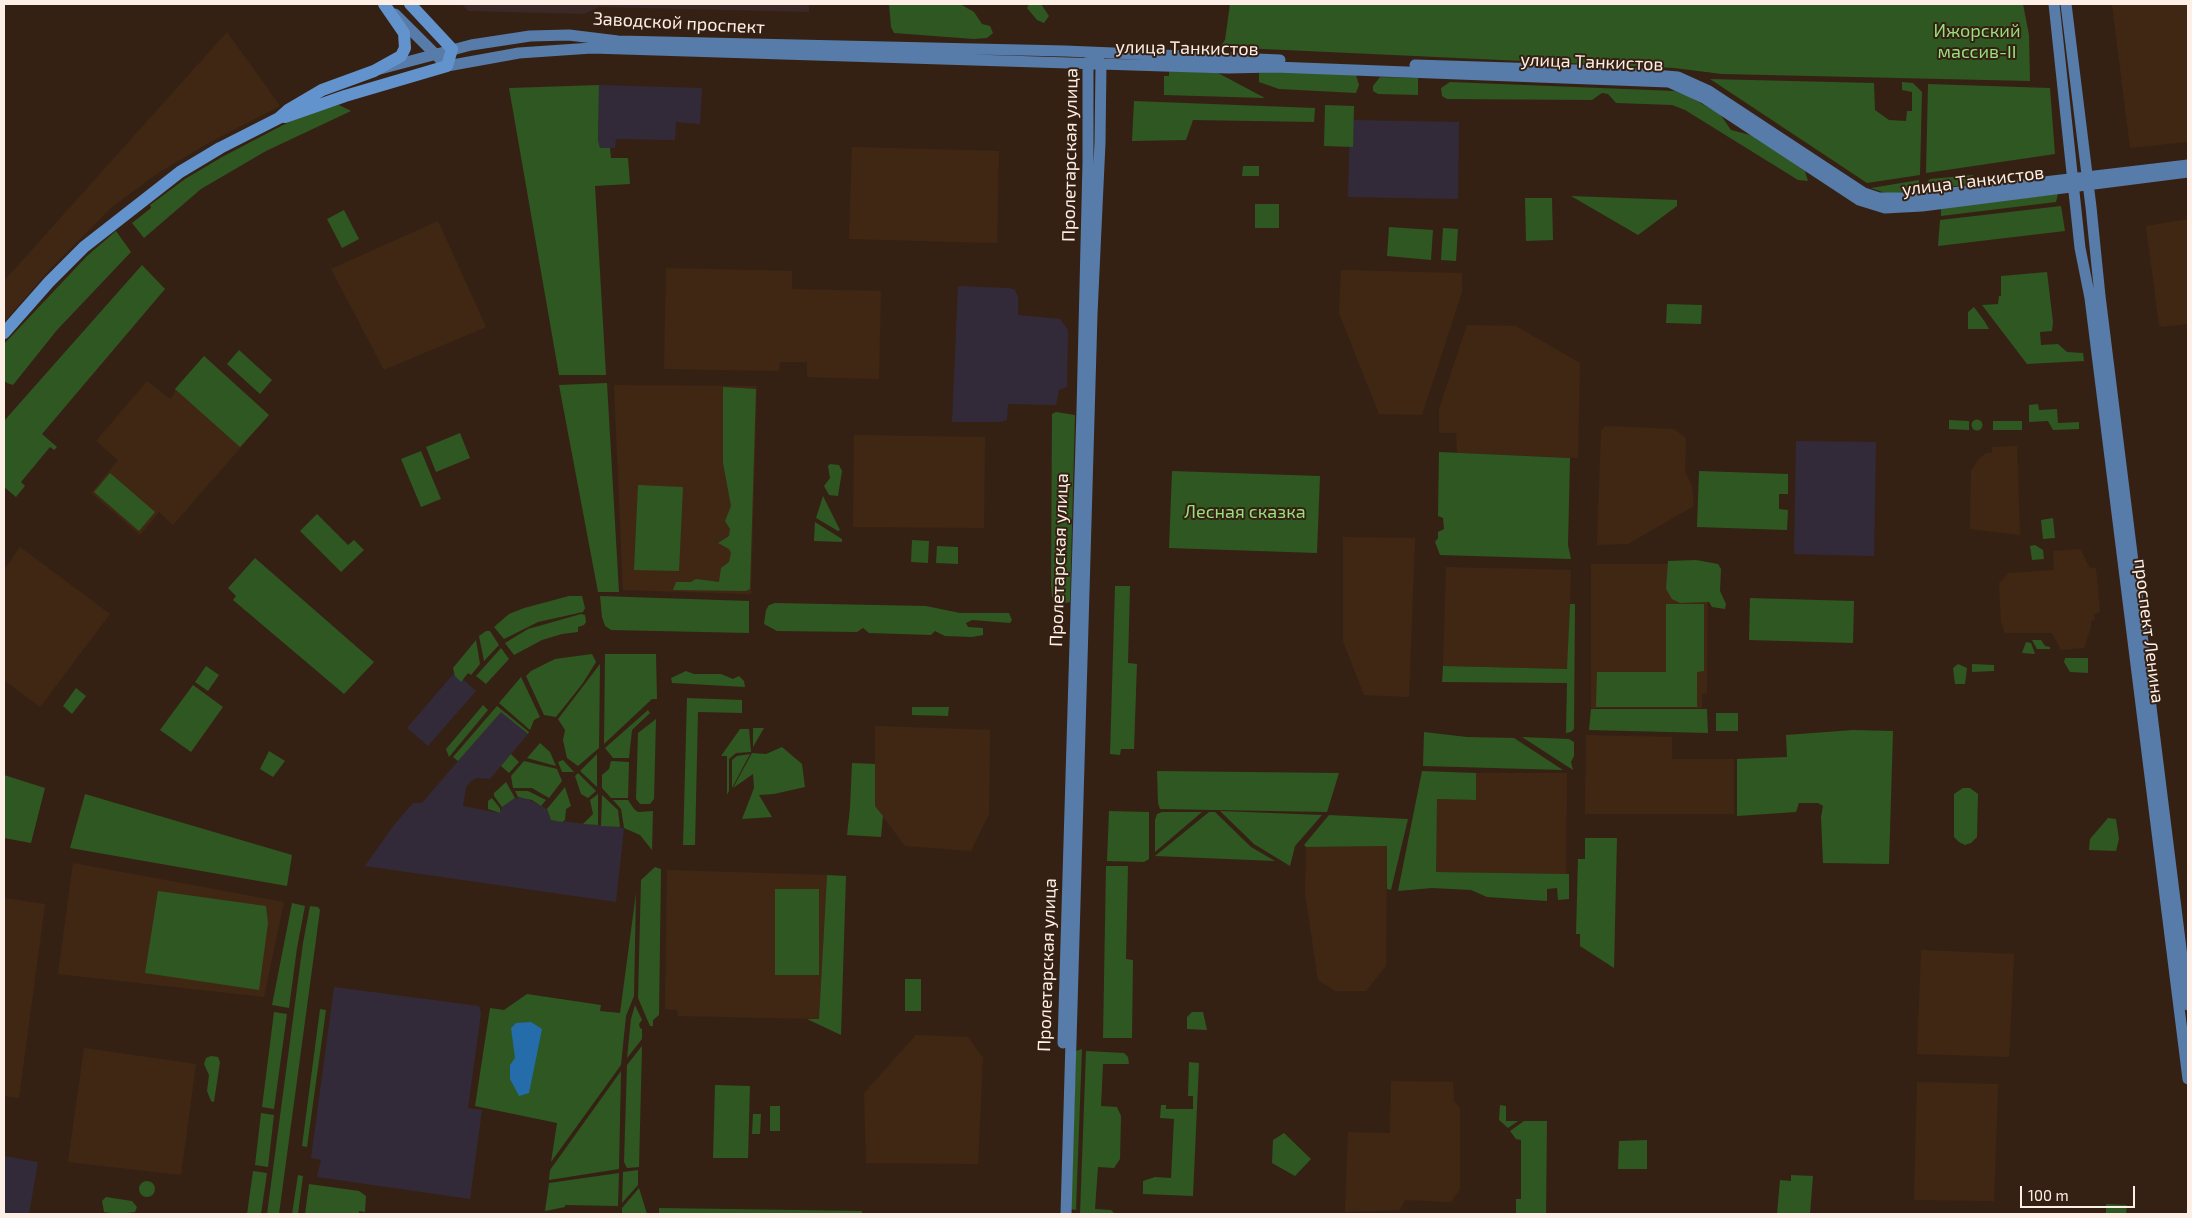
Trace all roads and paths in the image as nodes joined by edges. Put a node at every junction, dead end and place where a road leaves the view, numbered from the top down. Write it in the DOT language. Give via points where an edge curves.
graph roads {
  1 [pos="410,4"];
  2 [pos="2054,4"];
  3 [pos="2066,4"];
  4 [pos="388,8"];
  5 [pos="452,49"];
  6 [pos="786,50"];
  7 [pos="1094,52"];
  8 [pos="436,55"];
  9 [pos="1088,64"];
  10 [pos="1101,64"];
  11 [pos="448,66"];
  12 [pos="1368,67"];
  13 [pos="374,71"];
  14 [pos="279,118"];
  15 [pos="2188,164"];
  16 [pos="2188,172"];
  17 [pos="2088,181"];
  18 [pos="2073,183"];
  19 [pos="4,333"];
  20 [pos="2188,1005"];
  21 [pos="2188,1080"];
  22 [pos="1058,1214"];
  23 [pos="1066,1214"];
  1 -- 5 [label="main road"];
  2 -- 18 [label="main road, проспект Ленина"];
  3 -- 17 [label="main road, проспект Ленина"];
  4 -- 8 [label="main road"];
  4 -- 13 [label="main road" via="404,33 406,48 395,60"];
  5 -- 6 [label="main road, Заводской проспект" via="530,36 569,35 618,41"];
  5 -- 8 [label="main road, Заводской проспект"];
  5 -- 11 [label="main road"];
  6 -- 7 [label="main road, Заводской проспект"];
  6 -- 9 [label="main road, Заводской проспект"];
  6 -- 11 [label="main road, Заводской проспект" via="564,49"];
  7 -- 9 [label="main road, Пролетарская улица"];
  7 -- 10 [label="main road, Пролетарская улица"];
  7 -- 12 [label="main road, улица Танкистов"];
  8 -- 11 [label="main road"];
  8 -- 13 [label="main road, Заводской проспект"];
  9 -- 10 [label="main road, улица Танкистов"];
  9 -- 22 [label="main road, Пролетарская улица" via="1088,163"];
  10 -- 12 [label="main road, улица Танкистов"];
  10 -- 23 [label="main road, Пролетарская улица"];
  11 -- 14 [label="main road, Заводской проспект" via="345,96 291,117"];
  12 -- 18 [label="main road, улица Танкистов" via="1606,71 1678,77 1708,91 1864,193 1879,198"];
  13 -- 14 [label="main road, Заводской проспект" via="322,90"];
  14 -- 19 [label="main road, Заводской проспект" via="196,162 129,210 84,247"];
  15 -- 17 [label="main road"];
  16 -- 17 [label="main road"];
  17 -- 18 [label="main road, улица Танкистов"];
  17 -- 20 [label="main road, проспект Ленина"];
  18 -- 21 [label="main road, проспект Ленина"];
}
